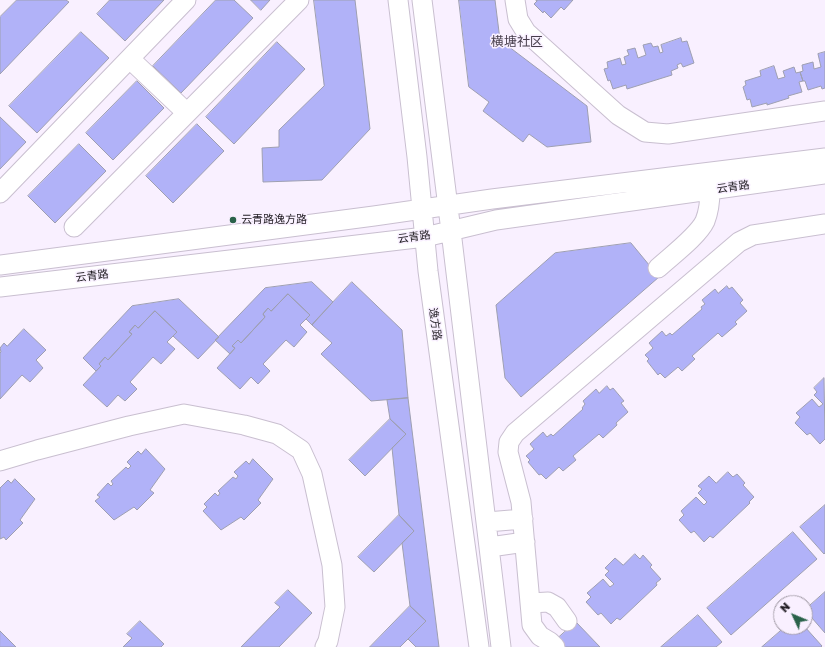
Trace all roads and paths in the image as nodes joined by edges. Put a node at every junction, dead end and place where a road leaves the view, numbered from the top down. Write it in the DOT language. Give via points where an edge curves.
graph roads {
  1 [pos="186,0"];
  2 [pos="299,0"];
  3 [pos="398,0"];
  4 [pos="422,0"];
  5 [pos="515,0"];
  6 [pos="130,59"];
  7 [pos="825,111"];
  8 [pos="187,113"];
  9 [pos="825,158"];
  10 [pos="825,174"];
  11 [pos="710,190"];
  12 [pos="0,193"];
  13 [pos="448,205"];
  14 [pos="422,209"];
  15 [pos="825,224"];
  16 [pos="74,227"];
  17 [pos="452,230"];
  18 [pos="425,237"];
  19 [pos="0,265"];
  20 [pos="658,268"];
  21 [pos="0,287"];
  22 [pos="0,460"];
  23 [pos="523,519"];
  24 [pos="487,522"];
  25 [pos="525,542"];
  26 [pos="490,546"];
  27 [pos="531,602"];
  28 [pos="567,621"];
  29 [pos="325,647"];
  30 [pos="479,647"];
  31 [pos="501,647"];
  32 [pos="555,647"];
  1 -- 6 [label="street"];
  2 -- 8 [label="street"];
  3 -- 14 [label="street, 逸方路"];
  4 -- 13 [label="street"];
  5 -- 7 [label="street" via="518,19 526,32 618,115 645,132 668,134"];
  6 -- 8 [label="street"];
  6 -- 12 [label="street"];
  8 -- 16 [label="street"];
  9 -- 13 [label="street, 云青路"];
  10 -- 11 [label="street, 云青路"];
  11 -- 17 [label="street, 云青路" via="496,220"];
  11 -- 20 [label="street" via="705,222"];
  13 -- 14 [label="street, 云青路"];
  13 -- 17 [label="street"];
  14 -- 18 [label="street, 逸方路"];
  14 -- 19 [label="street, 云青路"];
  15 -- 23 [label="street" via="753,235 739,242 515,432 509,442 508,452"];
  17 -- 18 [label="street, 云青路"];
  17 -- 24 [label="street"];
  18 -- 21 [label="street, 云青路"];
  18 -- 30 [label="street, 逸方路"];
  22 -- 29 [label="street" via="184,414 277,434 301,450 314,482 332,565 335,607"];
  23 -- 24 [label="street"];
  23 -- 25 [label="street"];
  24 -- 26 [label="street"];
  25 -- 26 [label="street"];
  25 -- 27 [label="street"];
  26 -- 31 [label="street"];
  27 -- 28 [label="street" via="548,602 557,607"];
  27 -- 32 [label="street" via="532,626"];
}
